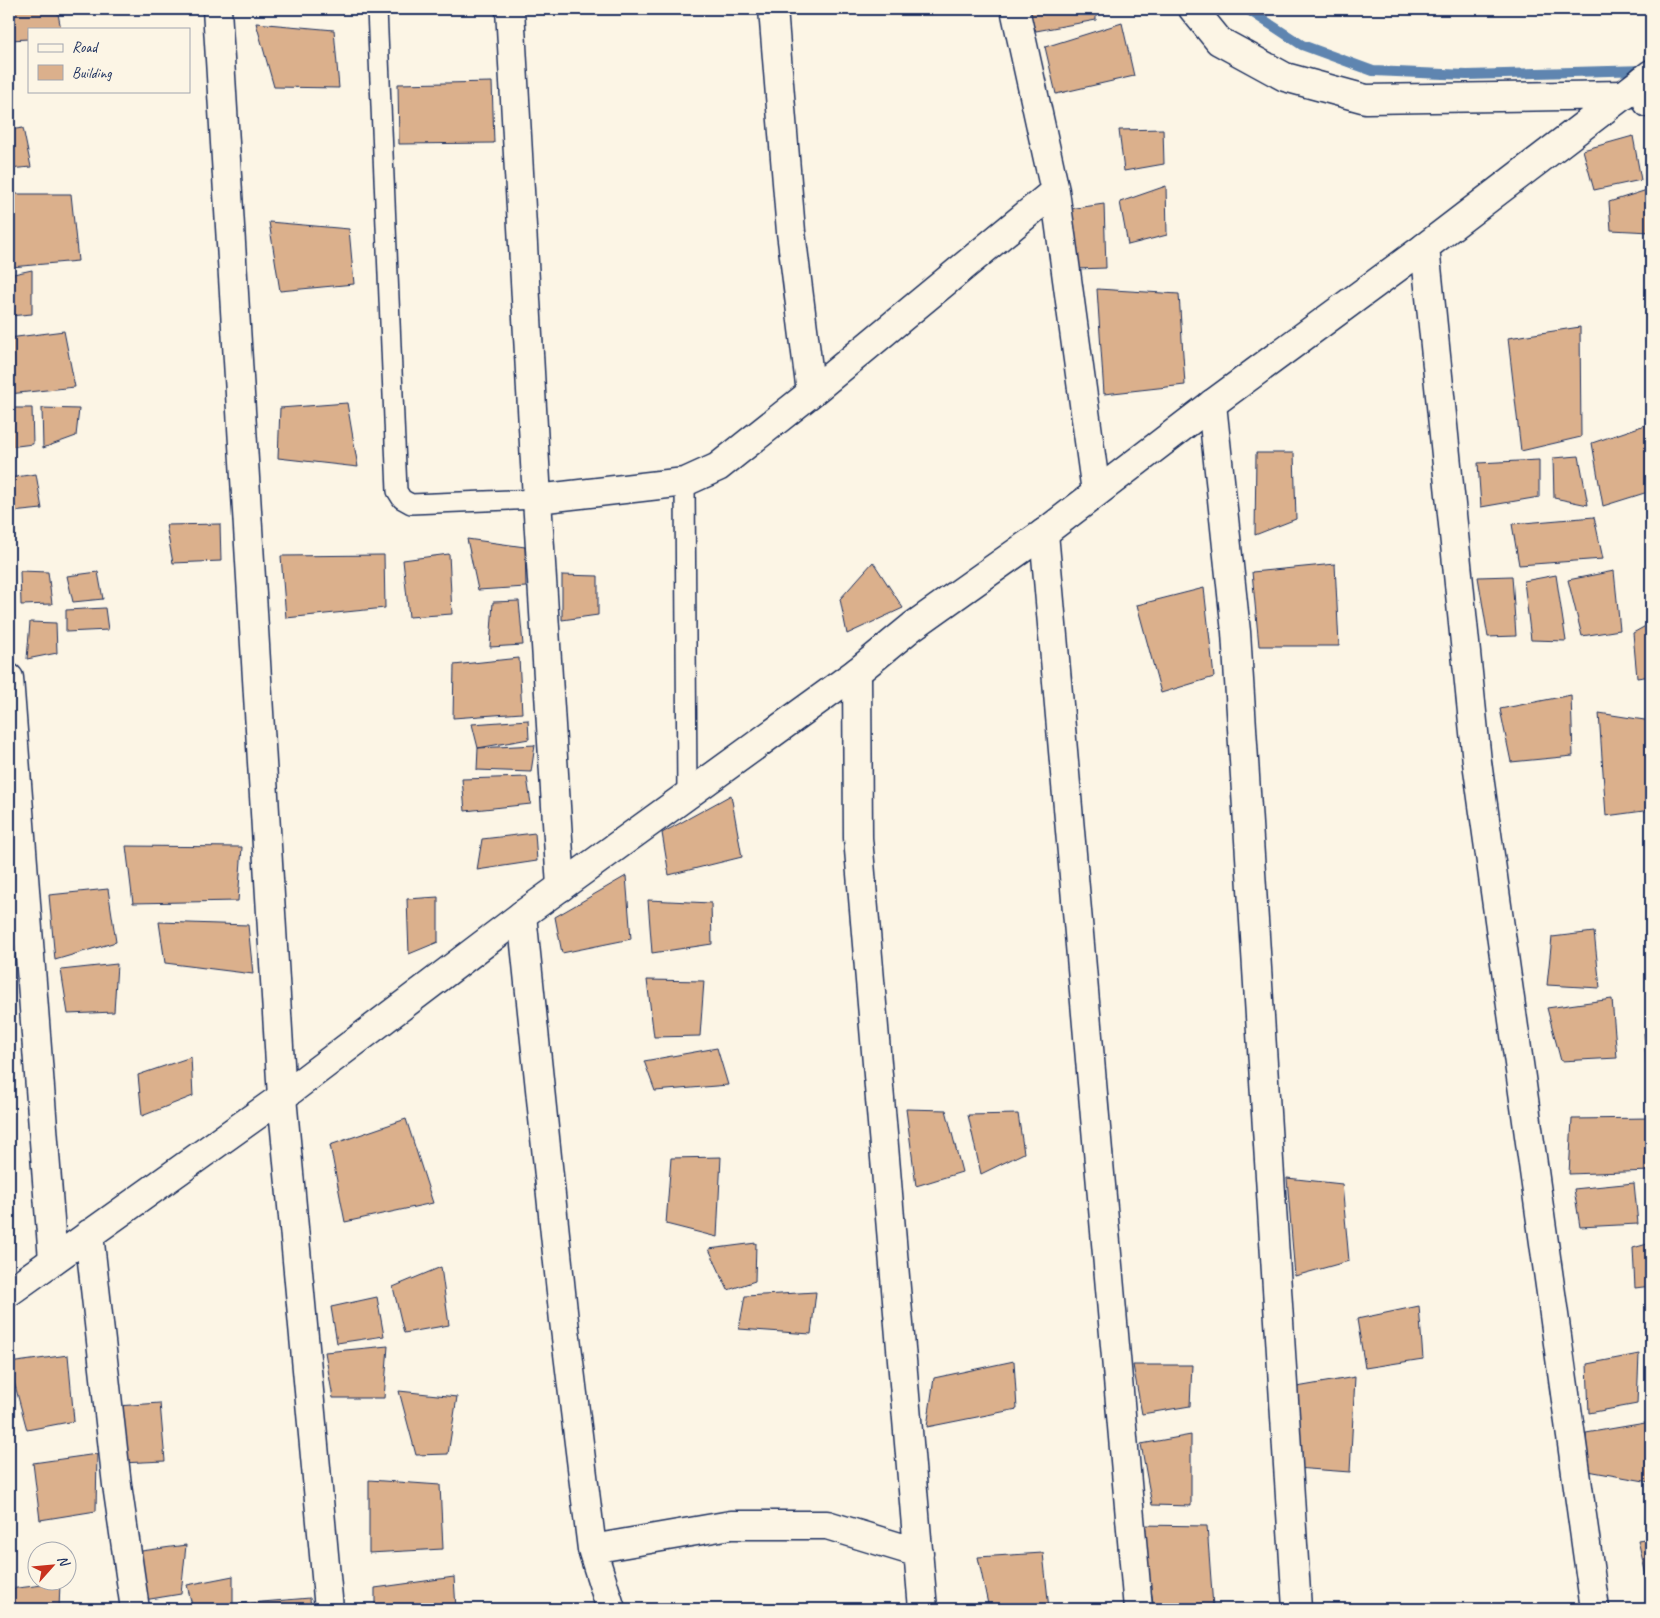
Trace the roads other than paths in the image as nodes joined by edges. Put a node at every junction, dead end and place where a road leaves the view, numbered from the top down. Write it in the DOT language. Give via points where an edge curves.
graph roads {
  1 [pos="217,9"];
  2 [pos="377,9"];
  3 [pos="510,9"];
  4 [pos="773,9"];
  5 [pos="1015,9"];
  6 [pos="1193,9"];
  7 [pos="1645,96"];
  8 [pos="1055,191"];
  9 [pos="1425,247"];
  10 [pos="811,393"];
  11 [pos="1212,404"];
  12 [pos="685,482"];
  13 [pos="1096,492"];
  14 [pos="537,499"];
  15 [pos="1044,533"];
  16 [pos="857,672"];
  17 [pos="9,678"];
  18 [pos="687,796"];
  19 [pos="561,887"];
  20 [pos="522,915"];
  21 [pos="282,1097"];
  22 [pos="89,1234"];
  23 [pos="53,1260"];
  24 [pos="9,1292"];
  25 [pos="592,1549"];
  26 [pos="919,1553"];
  27 [pos="135,1609"];
  28 [pos="329,1609"];
  29 [pos="611,1609"];
  30 [pos="923,1609"];
  31 [pos="1138,1609"];
  32 [pos="1298,1609"];
  33 [pos="1595,1609"];
  1 -- 21 [label="street"];
  2 -- 14 [label="lane" via="397,491 411,504"];
  3 -- 14 [label="street"];
  4 -- 10 [label="street" via="791,232"];
  5 -- 8 [label="street"];
  6 -- 7 [label="street" via="1219,41 1285,76 1366,99"];
  7 -- 9 [label="street"];
  8 -- 10 [label="street"];
  8 -- 13 [label="street"];
  9 -- 11 [label="street"];
  9 -- 33 [label="street" via="1477,762"];
  10 -- 12 [label="street" via="718,467"];
  11 -- 13 [label="street"];
  11 -- 32 [label="street" via="1236,632"];
  12 -- 14 [label="street"];
  12 -- 18 [label="lane"];
  13 -- 15 [label="street"];
  14 -- 19 [label="street"];
  15 -- 16 [label="street" via="913,626"];
  15 -- 31 [label="street"];
  16 -- 18 [label="street"];
  16 -- 26 [label="street" via="858,838"];
  17 -- 23 [label="street"];
  18 -- 19 [label="street"];
  19 -- 20 [label="street"];
  20 -- 21 [label="street"];
  20 -- 25 [label="street" via="564,1321"];
  21 -- 22 [label="street"];
  21 -- 28 [label="street"];
  22 -- 23 [label="street"];
  22 -- 27 [label="street" via="117,1485"];
  23 -- 24 [label="street"];
  25 -- 26 [label="street" via="731,1525 826,1525"];
  25 -- 29 [label="street"];
  26 -- 30 [label="street"];
}
